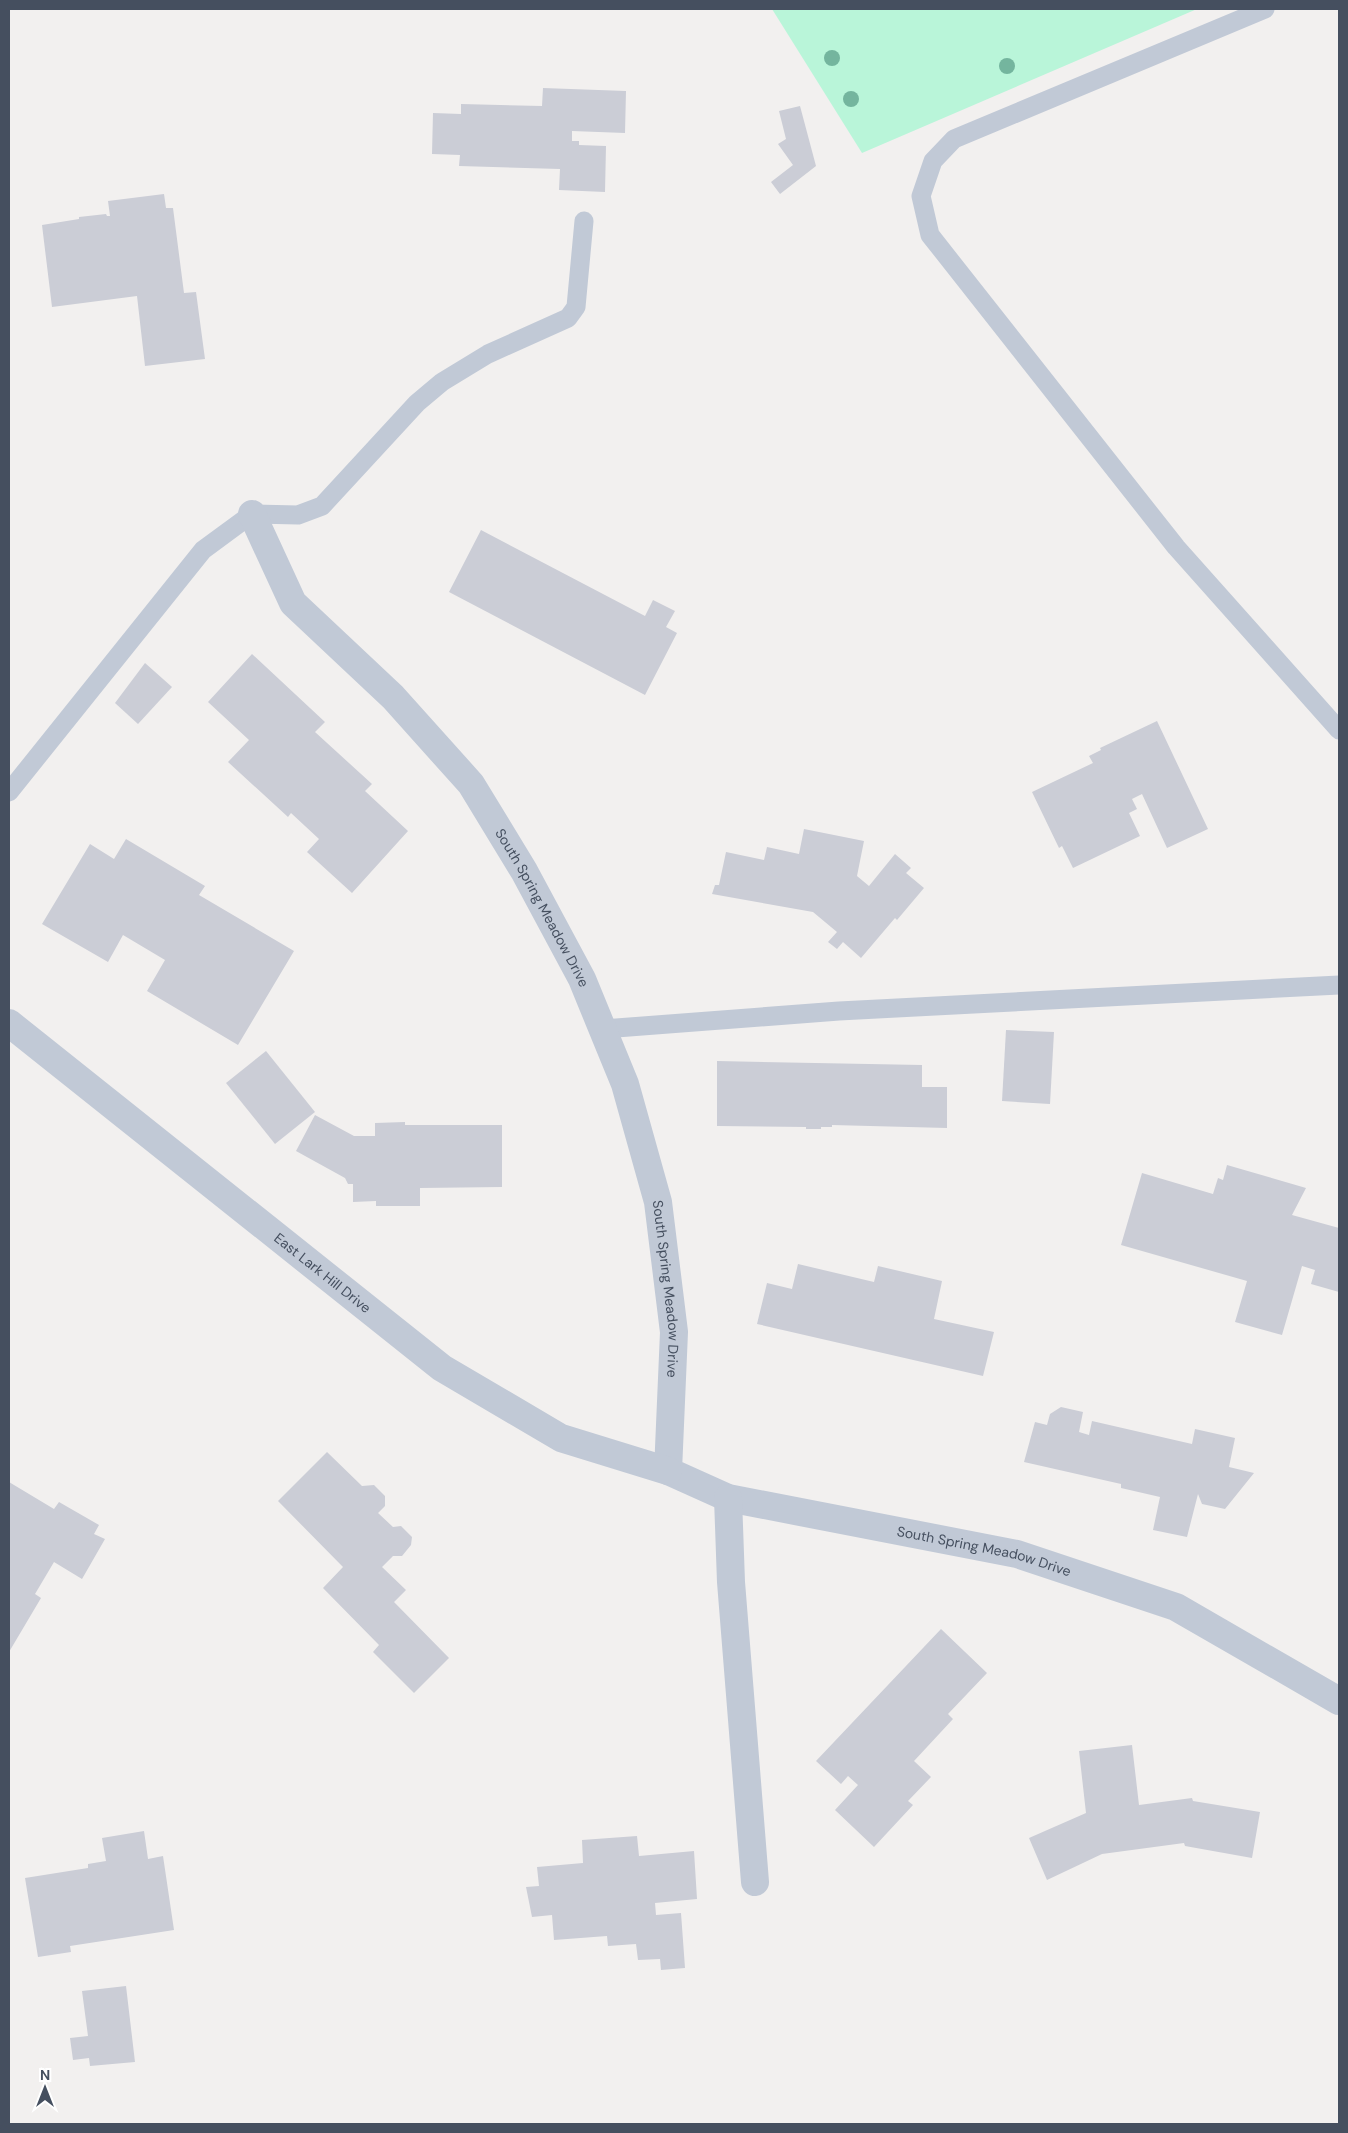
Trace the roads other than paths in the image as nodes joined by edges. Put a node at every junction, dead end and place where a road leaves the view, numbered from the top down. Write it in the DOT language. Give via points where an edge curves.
graph roads {
  1 [pos="1265,9"];
  2 [pos="584,221"];
  3 [pos="252,514"];
  4 [pos="1339,730"];
  5 [pos="9,792"];
  6 [pos="1339,985"];
  7 [pos="9,1023"];
  8 [pos="602,1029"];
  9 [pos="668,1471"];
  10 [pos="728,1498"];
  11 [pos="1339,1701"];
  12 [pos="756,1882"];
  1 -- 4 [label="lane" via="954,138 933,161 921,196 930,235 1176,547"];
  2 -- 3 [label="lane" via="576,307 568,318 488,354 442,382 417,403 322,506 298,515"];
  3 -- 5 [label="lane" via="204,550"];
  3 -- 8 [label="street, South Spring Meadow Drive" via="293,603 392,697 471,784 524,871 582,979"];
  6 -- 8 [label="lane" via="840,1011"];
  7 -- 9 [label="street, East Lark Hill Drive" via="442,1368 560,1438"];
  8 -- 9 [label="street, South Spring Meadow Drive" via="625,1084 658,1202 674,1332"];
  9 -- 10 [label="street, South Spring Meadow Drive"];
  10 -- 11 [label="street, South Spring Meadow Drive" via="1017,1554 1157,1600 1176,1607"];
  10 -- 12 [label="street" via="731,1582"];
}
